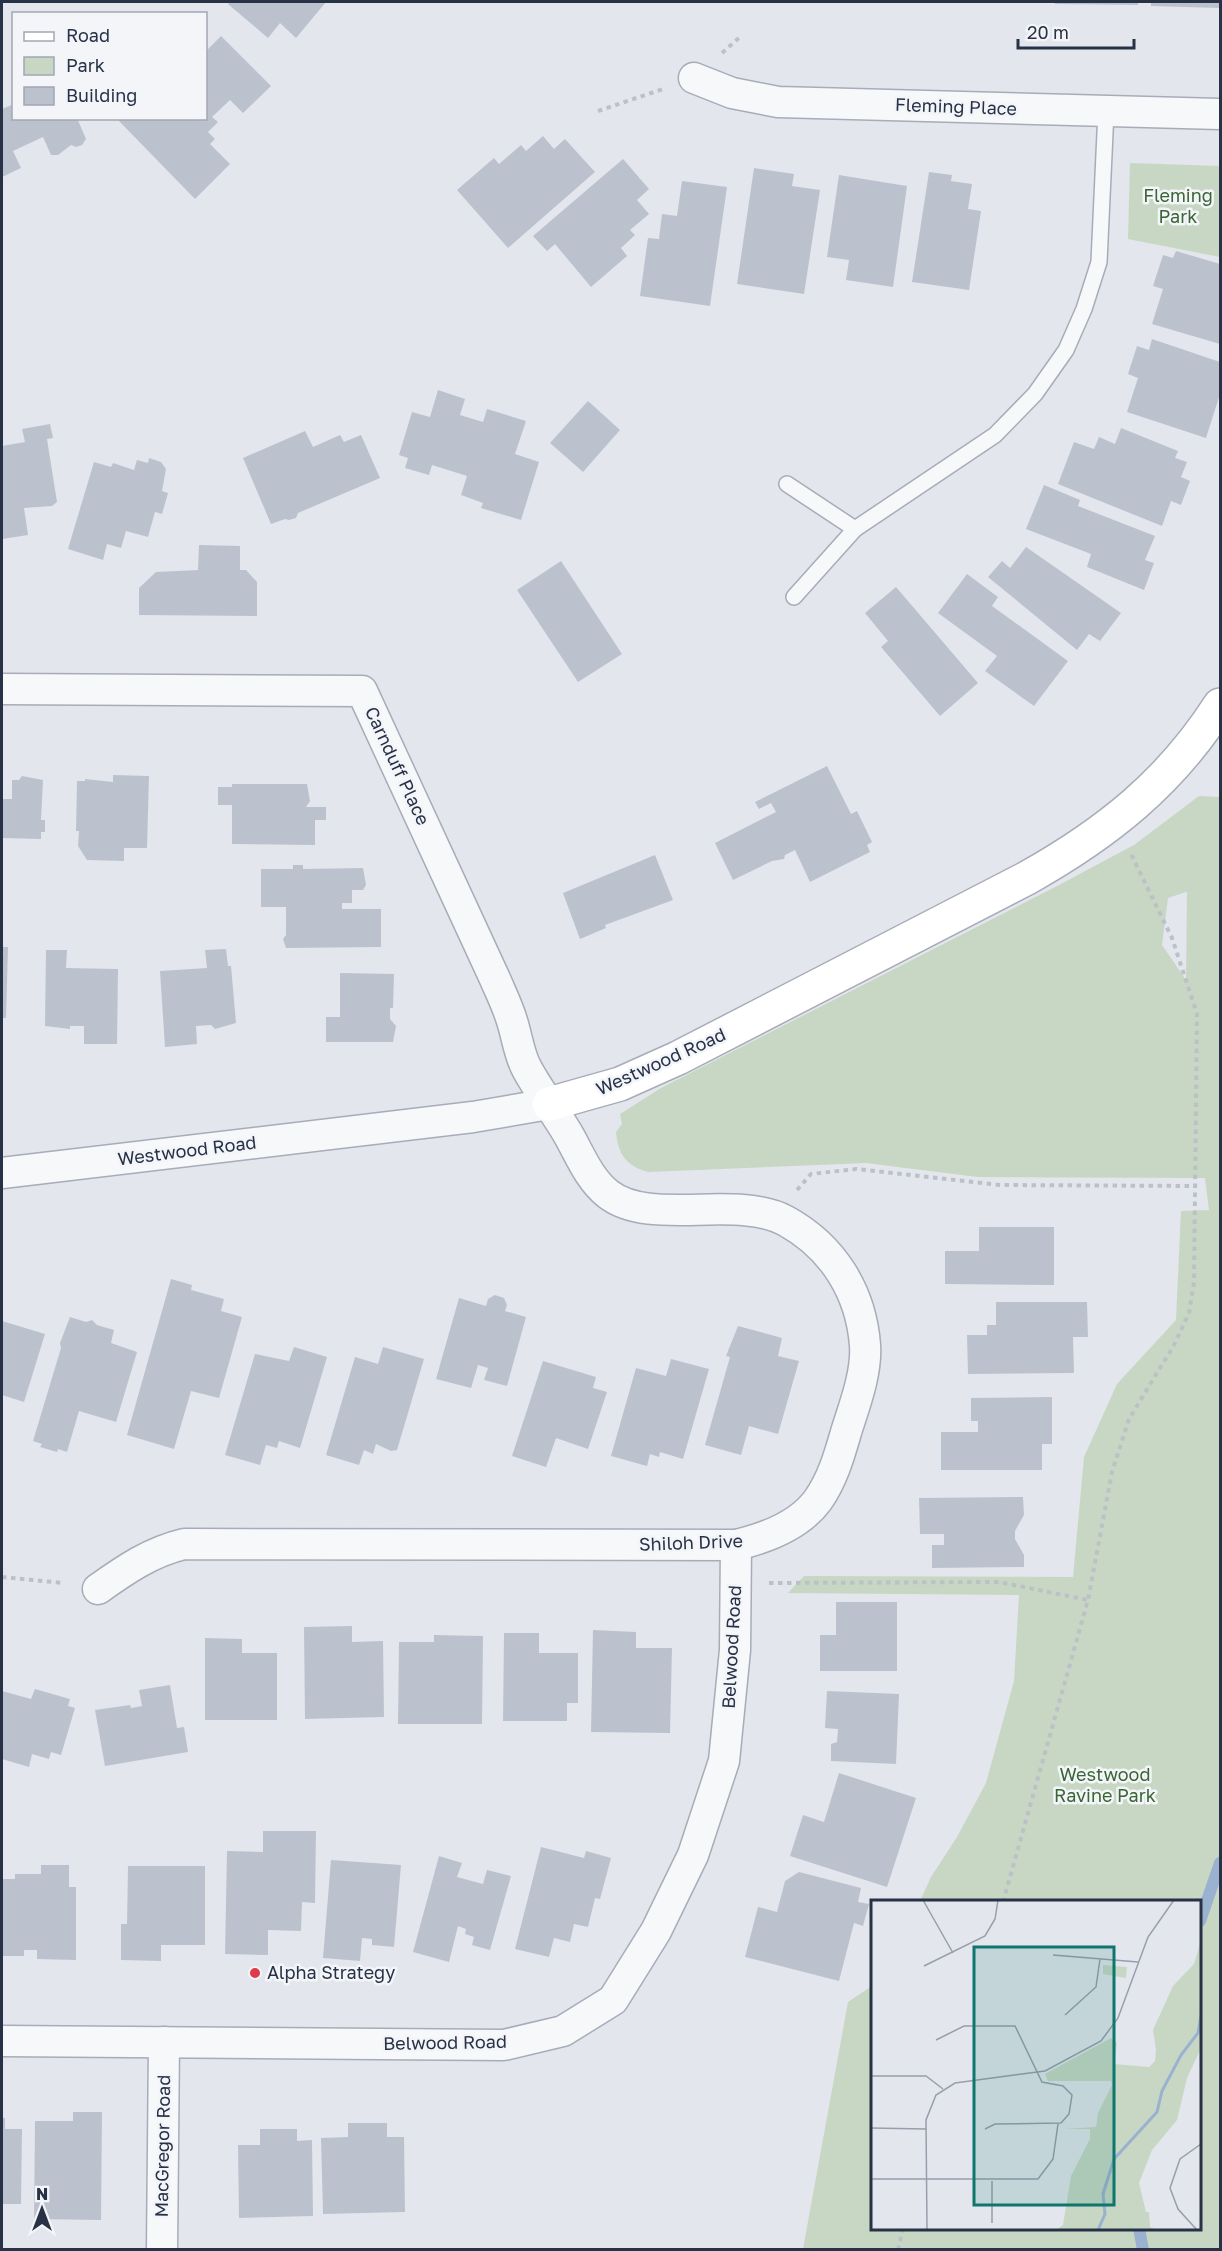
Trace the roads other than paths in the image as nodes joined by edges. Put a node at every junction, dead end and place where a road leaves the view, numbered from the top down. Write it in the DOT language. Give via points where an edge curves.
graph roads {
  1 [pos="694,78"];
  2 [pos="1106,111"];
  3 [pos="1221,114"];
  4 [pos="787,484"];
  5 [pos="855,529"];
  6 [pos="794,597"];
  7 [pos="2,689"];
  8 [pos="1221,705"];
  9 [pos="549,1104"];
  10 [pos="2,1173"];
  11 [pos="736,1545"];
  12 [pos="98,1589"];
  13 [pos="2,2041"];
  14 [pos="164,2042"];
  15 [pos="162,2250"];
  1 -- 2 [label="street, Fleming Place" via="732,93 778,102"];
  2 -- 3 [label="street, Fleming Place"];
  2 -- 5 [label="lane" via="1099,262 1066,350 1035,394 994,435"];
  4 -- 5 [label="lane"];
  5 -- 6 [label="lane"];
  7 -- 9 [label="street, Carnduff Place" via="362,691 495,979 527,1069"];
  8 -- 9 [label="street, Westwood Road" via="1162,781 1073,852 678,1058 620,1084"];
  9 -- 10 [label="street, Westwood Road" via="462,1118"];
  9 -- 11 [label="street, Shiloh Drive" via="594,1179 609,1195 654,1208 731,1209 784,1220 832,1257 856,1294 866,1347 858,1395 836,1465 817,1501 791,1525"];
  11 -- 12 [label="street, Shiloh Drive" via="184,1544 160,1550"];
  11 -- 14 [label="street, Belwood Road" via="735,1650 724,1761 693,1855 656,1931 613,2000 563,2031 504,2045"];
  13 -- 14 [label="street, Belwood Road"];
  14 -- 15 [label="street, MacGregor Road"];
}
